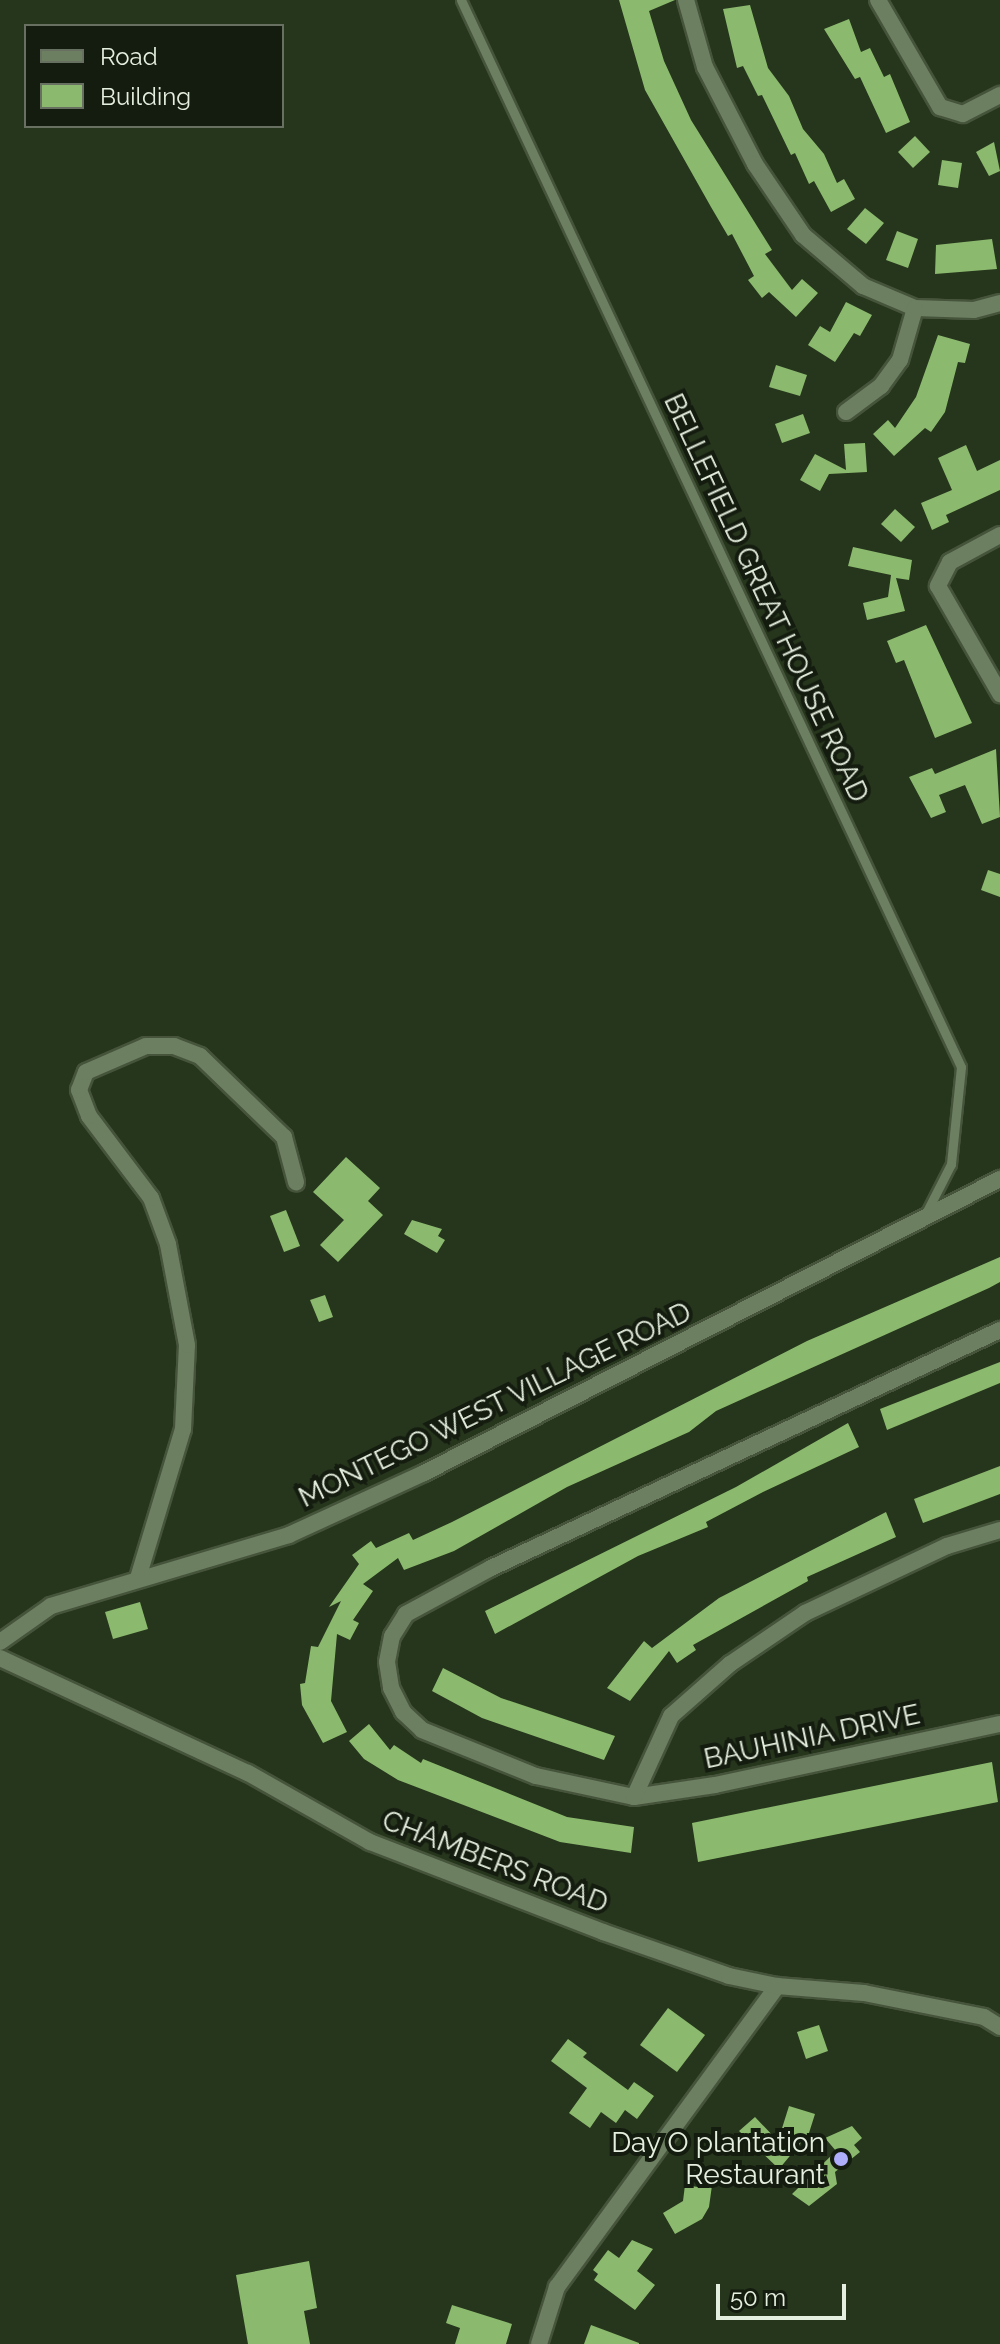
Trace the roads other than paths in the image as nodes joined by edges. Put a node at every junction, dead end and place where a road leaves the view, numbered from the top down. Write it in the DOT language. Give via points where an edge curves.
graph roads {
  1 [pos="461,0"];
  2 [pos="686,0"];
  3 [pos="878,0"];
  4 [pos="1000,95"];
  5 [pos="1000,303"];
  6 [pos="915,308"];
  7 [pos="846,412"];
  8 [pos="1000,535"];
  9 [pos="1000,694"];
  10 [pos="1000,1179"];
  11 [pos="296,1182"];
  12 [pos="922,1222"];
  13 [pos="1000,1330"];
  14 [pos="1000,1530"];
  15 [pos="138,1578"];
  16 [pos="0,1642"];
  17 [pos="0,1658"];
  18 [pos="1000,1724"];
  19 [pos="634,1797"];
  20 [pos="777,1986"];
  21 [pos="1000,2027"];
  22 [pos="539,2344"];
  1 -- 12 [label="lane, BELLEFIELD GREAT HOUSE ROAD" via="961,1067 951,1164"];
  2 -- 6 [label="street" via="705,67 755,164 803,235 863,286"];
  3 -- 4 [label="street" via="940,107 963,114"];
  5 -- 6 [label="street" via="974,310"];
  6 -- 7 [label="street" via="900,360 881,386"];
  8 -- 9 [label="street" via="950,562 938,586"];
  10 -- 12 [label="street, MONTEGO WEST VILLAGE ROAD"];
  11 -- 15 [label="street" via="284,1137 200,1056 174,1046 146,1046 86,1072 79,1090 89,1116 151,1198 168,1244 187,1345 183,1429"];
  12 -- 15 [label="street, MONTEGO WEST VILLAGE ROAD" via="424,1473 289,1535"];
  13 -- 19 [label="street" via="506,1561 406,1614 392,1636 387,1662 391,1688 403,1712 422,1730 536,1776"];
  14 -- 19 [label="street" via="947,1546 805,1613 730,1664 671,1716"];
  15 -- 16 [label="street, MONTEGO WEST VILLAGE ROAD" via="51,1606"];
  17 -- 20 [label="street, CHAMBERS ROAD" via="248,1773 370,1842 617,1937 729,1976"];
  18 -- 19 [label="street, BAUHINIA DRIVE" via="715,1785"];
  20 -- 21 [label="street, CHAMBERS ROAD" via="864,1993 984,2017"];
  20 -- 22 [label="street" via="557,2287"];
}
